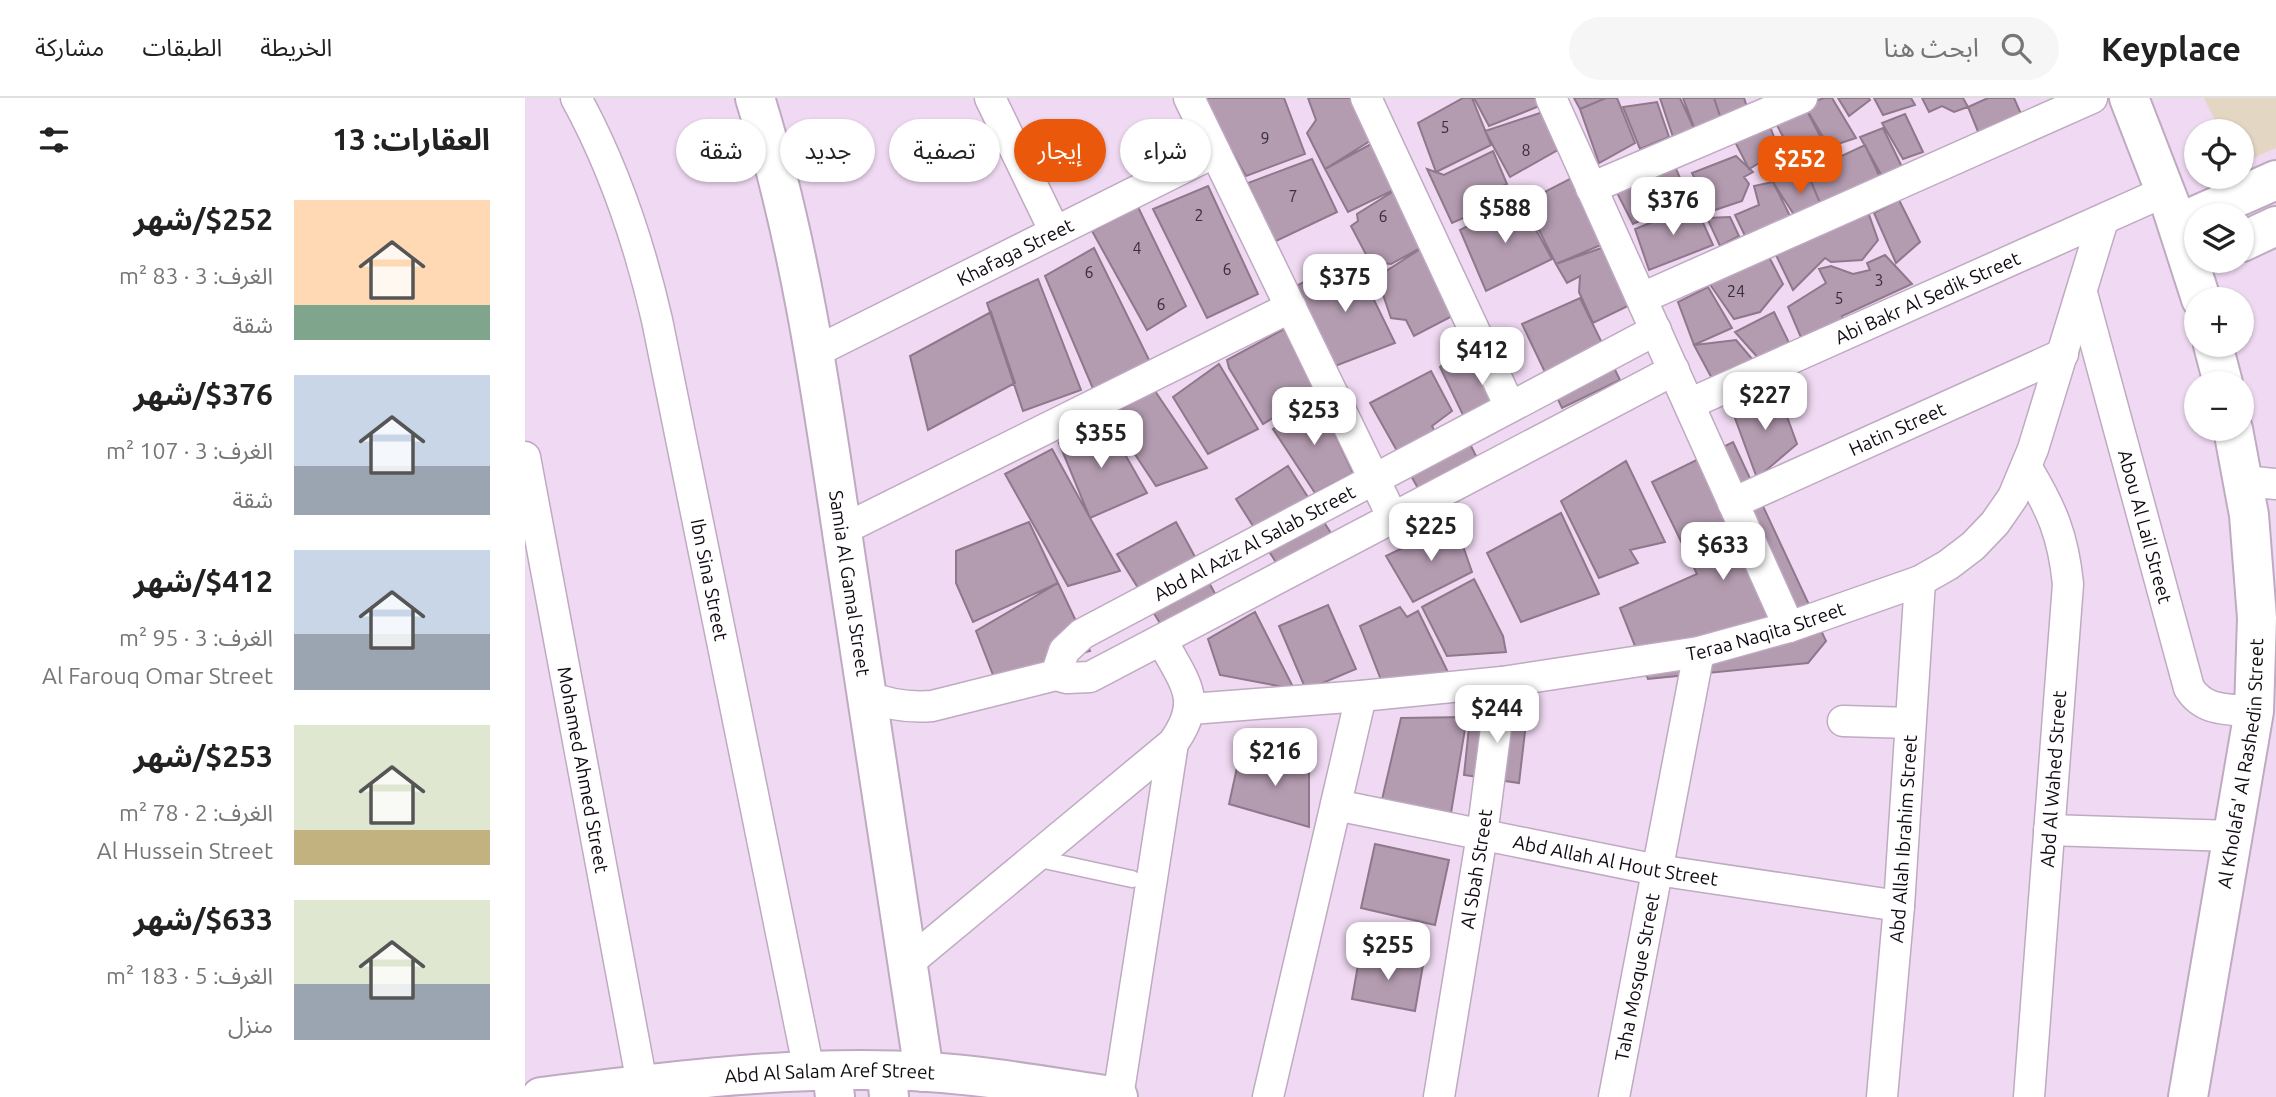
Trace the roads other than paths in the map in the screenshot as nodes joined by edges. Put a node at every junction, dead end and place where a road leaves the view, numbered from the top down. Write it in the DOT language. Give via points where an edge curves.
graph roads {
  1 [pos="576,98"];
  2 [pos="755,98"];
  3 [pos="990,98"];
  4 [pos="1189,98"];
  5 [pos="1366,98"];
  6 [pos="1551,98"];
  7 [pos="1802,98"];
  8 [pos="2092,98"];
  9 [pos="2129,98"];
  10 [pos="1215,152"];
  11 [pos="2276,180"];
  12 [pos="1591,188"];
  13 [pos="2208,203"];
  14 [pos="2184,211"];
  15 [pos="2103,220"];
  16 [pos="2276,226"];
  17 [pos="1055,232"];
  18 [pos="2254,236"];
  19 [pos="2082,293"];
  20 [pos="1642,298"];
  21 [pos="1291,307"];
  22 [pos="1656,330"];
  23 [pos="813,352"];
  24 [pos="2063,354"];
  25 [pos="1674,370"];
  26 [pos="1689,404"];
  27 [pos="1510,407"];
  28 [pos="2239,441"];
  29 [pos="525,457"];
  30 [pos="2027,468"];
  31 [pos="1375,479"];
  32 [pos="2259,482"];
  33 [pos="1733,503"];
  34 [pos="1393,518"];
  35 [pos="842,530"];
  36 [pos="1920,581"];
  37 [pos="1789,627"];
  38 [pos="1162,640"];
  39 [pos="1699,652"];
  40 [pos="2266,653"];
  41 [pos="1056,675"];
  42 [pos="1502,681"];
  43 [pos="867,696"];
  44 [pos="1361,696"];
  45 [pos="1191,709"];
  46 [pos="2254,711"];
  47 [pos="1843,721"];
  48 [pos="1910,723"];
  49 [pos="1173,743"];
  50 [pos="1336,804"];
  51 [pos="2049,830"];
  52 [pos="1482,835"];
  53 [pos="2232,836"];
  54 [pos="1035,858"];
  55 [pos="1657,870"];
  56 [pos="1132,879"];
  57 [pos="1899,906"];
  58 [pos="908,963"];
  59 [pos="826,1080"];
  60 [pos="900,1080"];
  61 [pos="642,1084"];
  62 [pos="541,1097"];
  63 [pos="1118,1097"];
  64 [pos="1268,1097"];
  65 [pos="1439,1097"];
  66 [pos="1614,1097"];
  67 [pos="1882,1097"];
  68 [pos="2029,1097"];
  69 [pos="2188,1097"];
  1 -- 59 [label="street, Ibn Sina Street" via="621,191 648,281"];
  2 -- 23 [label="main road, Samia Al Gamal Street" via="787,210"];
  3 -- 17 [label="street"];
  4 -- 10 [label="street"];
  5 -- 27 [label="street"];
  6 -- 12 [label="street"];
  7 -- 12 [label="street"];
  8 -- 20 [label="street"];
  9 -- 14 [label="main road"];
  10 -- 17 [label="street, Khafaga Street"];
  10 -- 21 [label="street"];
  11 -- 13 [label="main road"];
  12 -- 20 [label="street"];
  14 -- 15 [label="street, Abi Bakr Al Sedik Street"];
  15 -- 19 [label="street, Teraa Naqita Street"];
  15 -- 26 [label="street, Abi Bakr Al Sedik Street"];
  16 -- 18 [label="main road"];
  17 -- 23 [label="street, Khafaga Street"];
  19 -- 24 [label="street, Teraa Naqita Street"];
  19 -- 46 [label="street, Abou Al Lail Street" via="2189,688 2212,708"];
  20 -- 22 [label="street"];
  21 -- 31 [label="street"];
  21 -- 35 [label="street"];
  22 -- 25 [label="street"];
  22 -- 27 [label="street, Abd Al Aziz Al Salab Street"];
  23 -- 35 [label="main road, Samia Al Gamal Street"];
  24 -- 30 [label="street, Teraa Naqita Street"];
  24 -- 33 [label="street, Hatin Street"];
  25 -- 26 [label="street"];
  25 -- 34 [label="street"];
  26 -- 33 [label="street"];
  27 -- 31 [label="street, Abd Al Aziz Al Salab Street"];
  28 -- 32 [label="main road, Al Kholafa' Al Rashedin Street"];
  29 -- 61 [label="street, Mohamed Ahmed Street"];
  30 -- 36 [label="street, Teraa Naqita Street" via="2013,497 1973,547"];
  30 -- 51 [label="street, Abd Al Wahed Street" via="2055,521 2064,549 2067,584"];
  31 -- 34 [label="street"];
  31 -- 41 [label="street, Abd Al Aziz Al Salab Street" via="1082,634 1064,651"];
  32 -- 40 [label="main road, Al Kholafa' Al Rashedin Street" via="2249,515 2257,618"];
  33 -- 37 [label="street"];
  34 -- 38 [label="street"];
  35 -- 43 [label="main road, Samia Al Gamal Street"];
  36 -- 37 [label="street, Teraa Naqita Street"];
  36 -- 48 [label="street, Abd Allah Ibrahim Street"];
  37 -- 39 [label="street, Teraa Naqita Street"];
  38 -- 41 [label="street" via="1090,677"];
  38 -- 45 [label="street" via="1188,691"];
  39 -- 42 [label="street, Teraa Naqita Street"];
  39 -- 55 [label="street, Taha Mosque Street"];
  40 -- 46 [label="main road, Al Kholafa' Al Rashedin Street"];
  41 -- 43 [label="street" via="932,706 898,706"];
  42 -- 44 [label="street, Teraa Naqita Street"];
  42 -- 52 [label="street, Al Sbah Street"];
  43 -- 58 [label="main road, Samia Al Gamal Street"];
  44 -- 45 [label="street, Teraa Naqita Street"];
  44 -- 50 [label="street"];
  45 -- 49 [label="street"];
  46 -- 53 [label="main road, Al Kholafa' Al Rashedin Street"];
  47 -- 48 [label="street"];
  48 -- 57 [label="street, Abd Allah Ibrahim Street"];
  49 -- 54 [label="street"];
  49 -- 63 [label="street"];
  50 -- 52 [label="street, Abd Allah Al Hout Street"];
  50 -- 64 [label="street"];
  51 -- 53 [label="street"];
  51 -- 68 [label="street, Abd Al Wahed Street"];
  52 -- 55 [label="street, Abd Allah Al Hout Street"];
  52 -- 65 [label="street, Al Sbah Street"];
  53 -- 69 [label="main road, Al Kholafa' Al Rashedin Street"];
  54 -- 56 [label="lane"];
  54 -- 58 [label="street"];
  55 -- 57 [label="street, Abd Allah Al Hout Street"];
  55 -- 66 [label="street, Taha Mosque Street"];
  57 -- 67 [label="street, Abd Allah Ibrahim Street"];
  58 -- 60 [label="main road, Samia Al Gamal Street"];
  59 -- 60 [label="main road, Abd Al Salam Aref Street"];
  59 -- 61 [label="main road, Abd Al Salam Aref Street"];
  60 -- 63 [label="main road, Abd Al Salam Aref Street"];
  61 -- 62 [label="main road, Abd Al Salam Aref Street"];
}
